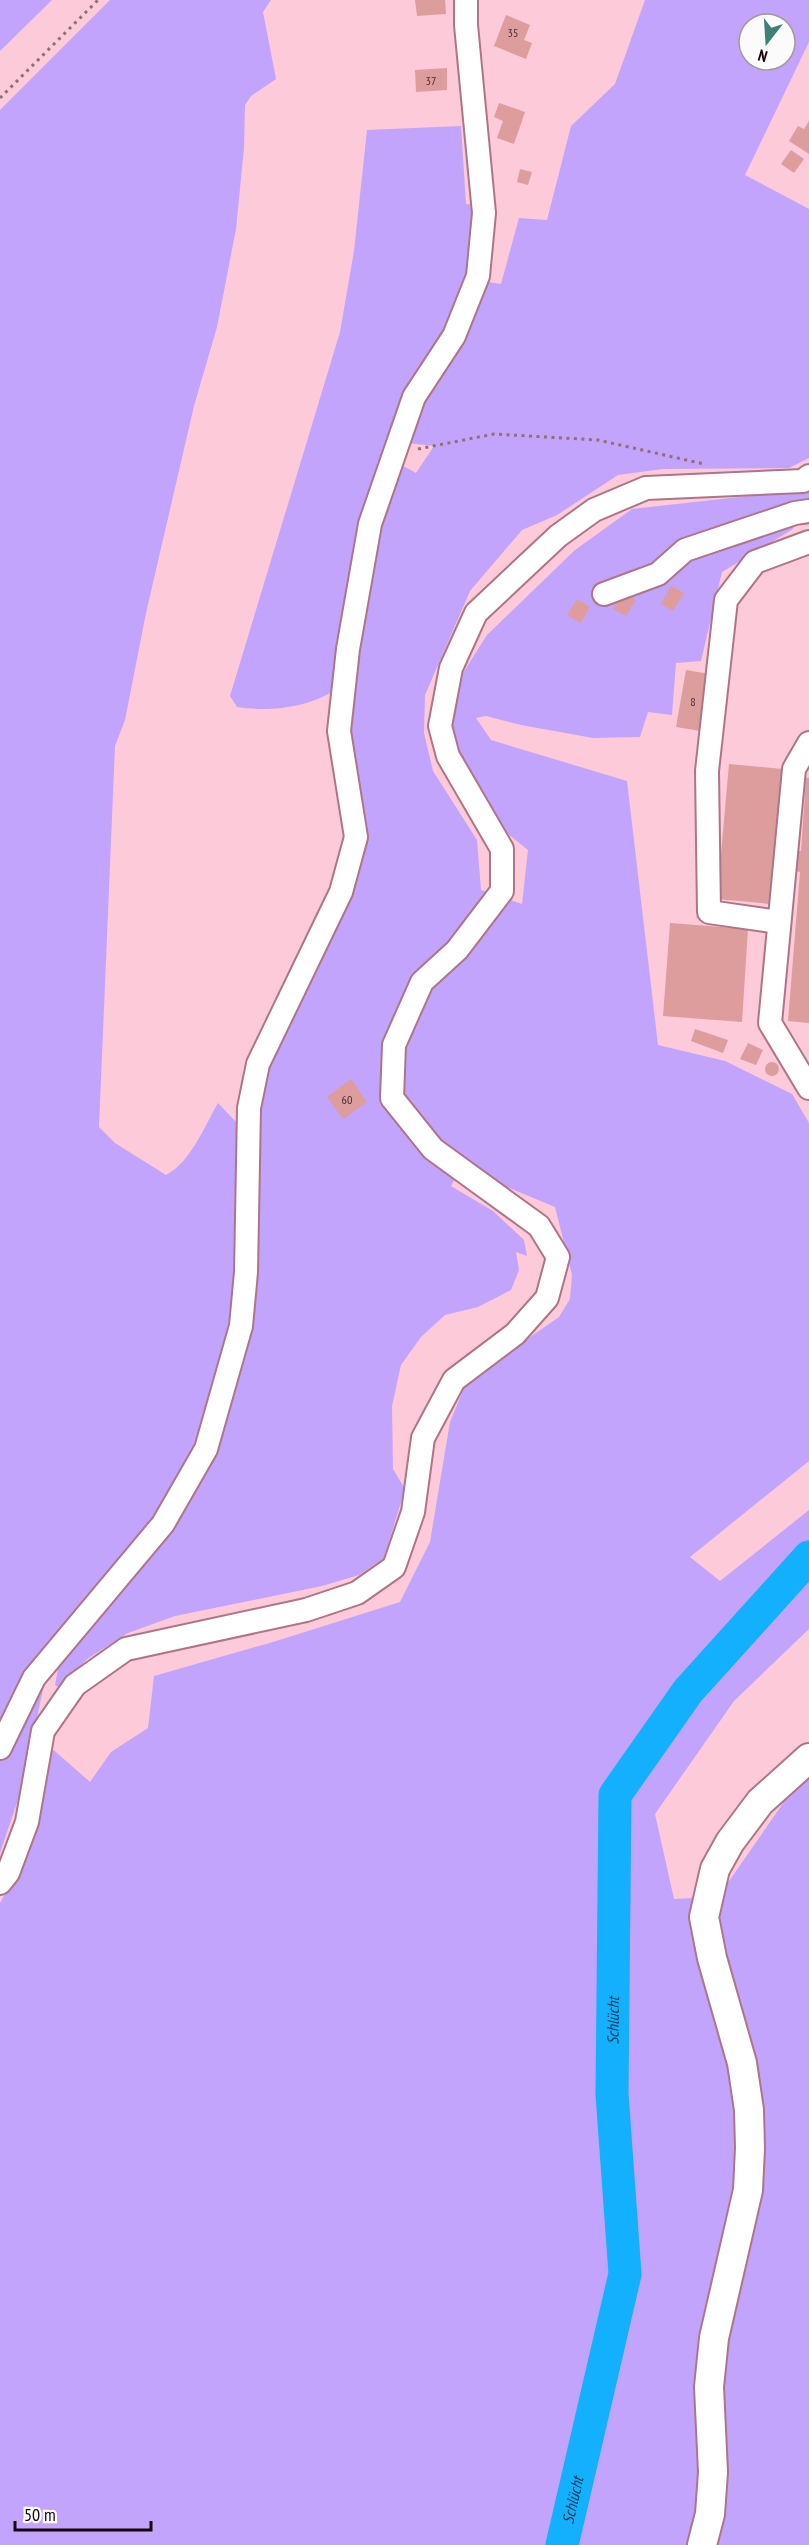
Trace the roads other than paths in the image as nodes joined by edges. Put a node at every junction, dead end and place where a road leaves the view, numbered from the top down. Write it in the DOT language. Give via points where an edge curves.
graph roads {
  1 [pos="466,0"];
  2 [pos="809,476"];
  3 [pos="809,511"];
  4 [pos="809,542"];
  5 [pos="604,594"];
  6 [pos="809,743"];
  7 [pos="779,922"];
  8 [pos="809,1088"];
  9 [pos="0,1748"];
  10 [pos="809,1758"];
  11 [pos="0,1883"];
  12 [pos="702,2545"];
  1 -- 9 [label="street" via="484,213 478,276 454,336 414,397 370,524 348,649 339,731 356,837 341,892 258,1064 249,1108 246,1272 241,1326 206,1449 163,1524 34,1678"];
  2 -- 11 [label="street" via="803,481 646,488 594,510 558,536 476,613 451,668 440,726 448,756 502,849 502,891 457,950 422,982 394,1046 392,1098 433,1149 539,1226 558,1257 547,1298 515,1334 454,1380 423,1438 413,1512 394,1567 357,1593 306,1610 126,1649 75,1685 43,1731 27,1822 8,1873"];
  3 -- 5 [label="street" via="685,550 658,574"];
  4 -- 7 [label="street" via="755,562 726,600 707,771 709,912"];
  6 -- 7 [label="street" via="794,769"];
  7 -- 8 [label="street" via="770,1023"];
  10 -- 12 [label="main road" via="760,1802 730,1842 715,1869 704,1917 742,2063 750,2148 748,2190 714,2338 709,2386 713,2472 710,2514"];
}
